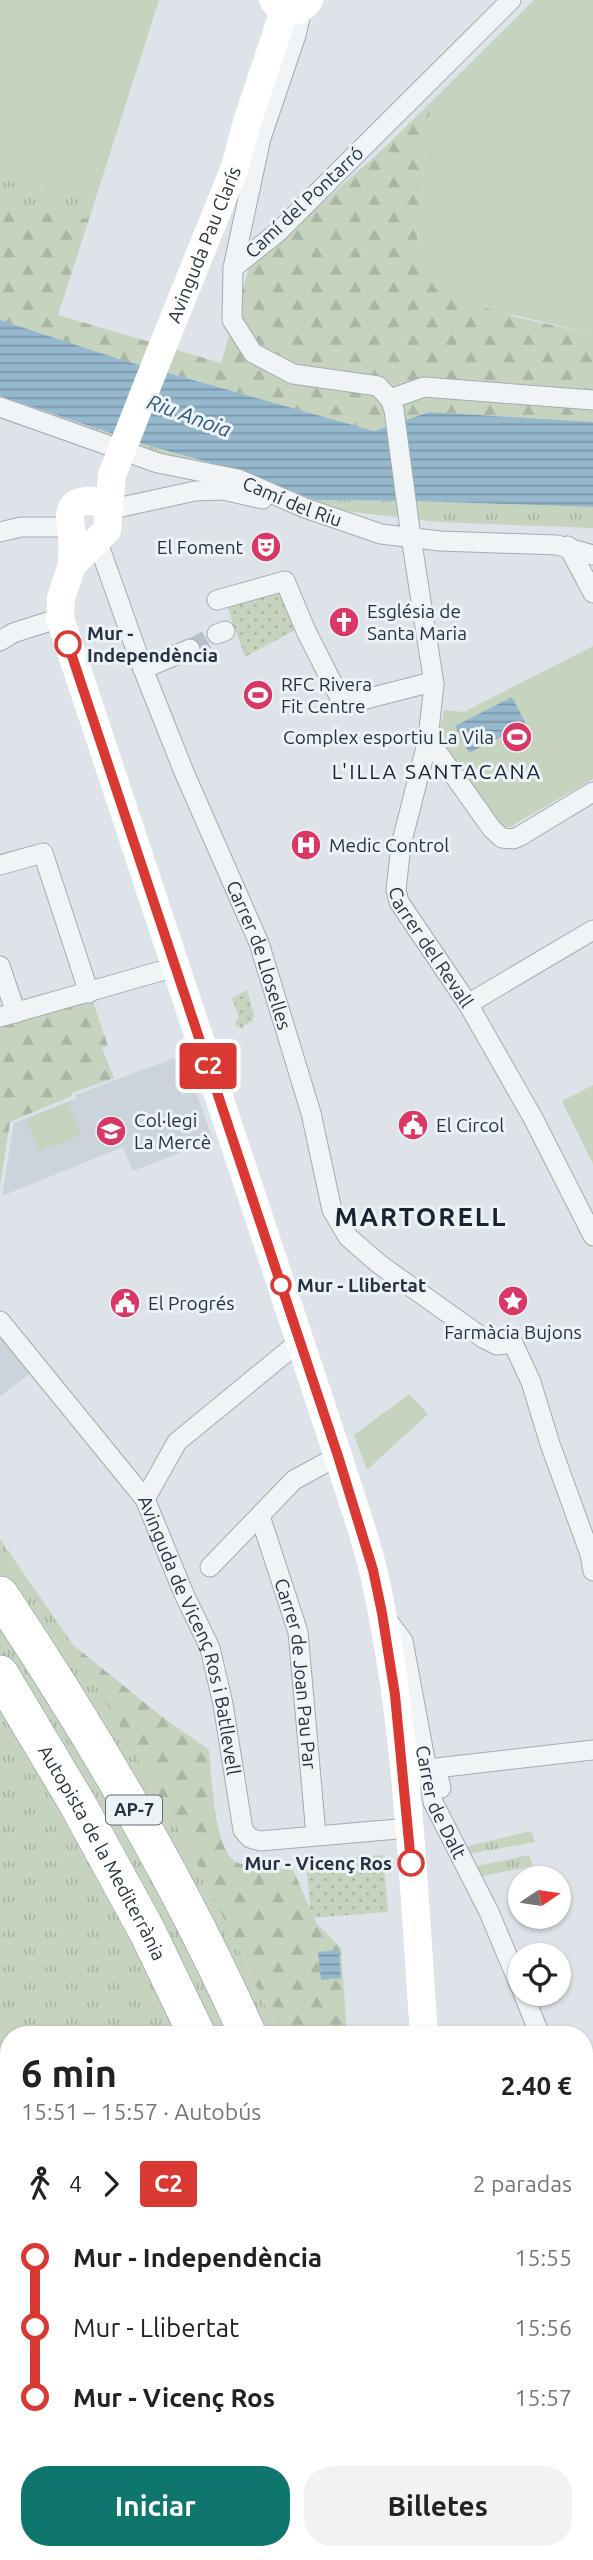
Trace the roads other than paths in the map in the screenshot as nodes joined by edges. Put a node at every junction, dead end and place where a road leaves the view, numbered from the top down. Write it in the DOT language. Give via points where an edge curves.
graph roads {
  1 [pos="511,0"];
  2 [pos="292,5"];
  3 [pos="233,268"];
  4 [pos="390,399"];
  5 [pos="593,400"];
  6 [pos="0,407"];
  7 [pos="102,507"];
  8 [pos="305,508"];
  9 [pos="0,532"];
  10 [pos="83,536"];
  11 [pos="411,537"];
  12 [pos="568,547"];
  13 [pos="593,555"];
  14 [pos="593,593"];
  15 [pos="217,600"];
  16 [pos="60,618"];
  17 [pos="0,641"];
  18 [pos="190,649"];
  19 [pos="143,669"];
  20 [pos="435,684"];
  21 [pos="428,739"];
  22 [pos="593,792"];
  23 [pos="0,865"];
  24 [pos="593,930"];
  25 [pos="0,966"];
  26 [pos="175,967"];
  27 [pos="89,993"];
  28 [pos="468,1003"];
  29 [pos="8,1015"];
  30 [pos="593,1236"];
  31 [pos="0,1321"];
  32 [pos="300,1341"];
  33 [pos="338,1456"];
  34 [pos="145,1499"];
  35 [pos="260,1516"];
  36 [pos="210,1567"];
  37 [pos="593,1571"];
  38 [pos="0,1595"];
  39 [pos="382,1613"];
  40 [pos="0,1674"];
  41 [pos="593,1750"];
  42 [pos="409,1828"];
  43 [pos="316,1835"];
  44 [pos="458,1850"];
  45 [pos="508,1957"];
  46 [pos="528,2006"];
  47 [pos="193,2026"];
  48 [pos="244,2026"];
  49 [pos="423,2026"];
  50 [pos="536,2026"];
  1 -- 3 [label="street, Camí del Pontarró" via="278,232"];
  2 -- 3 [label="street" via="296,35 261,138"];
  2 -- 7 [label="main road, Avinguda Pau Clarís, bridge" via="222,202"];
  3 -- 4 [label="street, Camí del Pontarró" via="232,320 253,353 293,374 378,386"];
  4 -- 5 [label="street" via="424,387"];
  4 -- 11 [label="street, Carrer del Revall"];
  6 -- 8 [label="street, Camí del Riu" via="158,463 238,479"];
  7 -- 8 [label="street" via="117,508 195,491 223,491"];
  7 -- 10 [label="main road" via="107,530"];
  7 -- 10 [label="main road" via="79,502 72,509 69,519"];
  8 -- 11 [label="street, Camí del Riu" via="371,531"];
  9 -- 10 [label="street" via="21,527"];
  10 -- 16 [label="main road" via="61,598"];
  10 -- 19 [label="street, Carrer de Lloselles"];
  11 -- 12 [label="street, Camí del Riu"];
  11 -- 20 [label="street, Carrer del Revall"];
  12 -- 13 [label="street, Camí del Riu"];
  12 -- 14 [label="street"];
  15 -- 20 [label="street" via="285,581 342,702"];
  16 -- 17 [label="street"];
  16 -- 26 [label="main road"];
  18 -- 19 [label="street"];
  19 -- 37 [label="street, Carrer de Lloselles" via="259,943 311,1113 332,1210 348,1237 369,1255 497,1345 513,1343 531,1382"];
  20 -- 21 [label="street, Carrer del Revall"];
  21 -- 22 [label="street" via="502,838 520,836"];
  21 -- 28 [label="street, Carrer del Revall" via="401,845 396,890 399,902"];
  23 -- 27 [label="street" via="44,853"];
  24 -- 28 [label="street"];
  25 -- 29 [label="street"];
  26 -- 27 [label="street"];
  26 -- 32 [label="main road"];
  27 -- 29 [label="street"];
  28 -- 30 [label="street, Carrer del Revall"];
  31 -- 34 [label="street, Avinguda de Vicenç Ros i Batllevell"];
  32 -- 33 [label="main road"];
  32 -- 34 [label="street" via="177,1442"];
  33 -- 35 [label="street" via="294,1480"];
  33 -- 39 [label="main road"];
  34 -- 43 [label="street, Avinguda de Vicenç Ros i Batllevell" via="210,1648 243,1830 260,1841"];
  35 -- 36 [label="street"];
  35 -- 43 [label="street, Carrer de Joan Pau Par" via="298,1632"];
  38 -- 48 [label="highway, AP-7" via="148,1835"];
  39 -- 42 [label="main road"];
  39 -- 44 [label="street, Carrer de Dalt" via="403,1641 432,1802"];
  40 -- 47 [label="highway, Autopista de la Mediterrània / AP-7" via="147,1931"];
  41 -- 44 [label="street" via="436,1768"];
  42 -- 43 [label="street, Avinguda de Vicenç Ros i Batllevell"];
  42 -- 49 [label="main road"];
  44 -- 45 [label="street, Carrer de Dalt"];
  46 -- 50 [label="street"];
}
